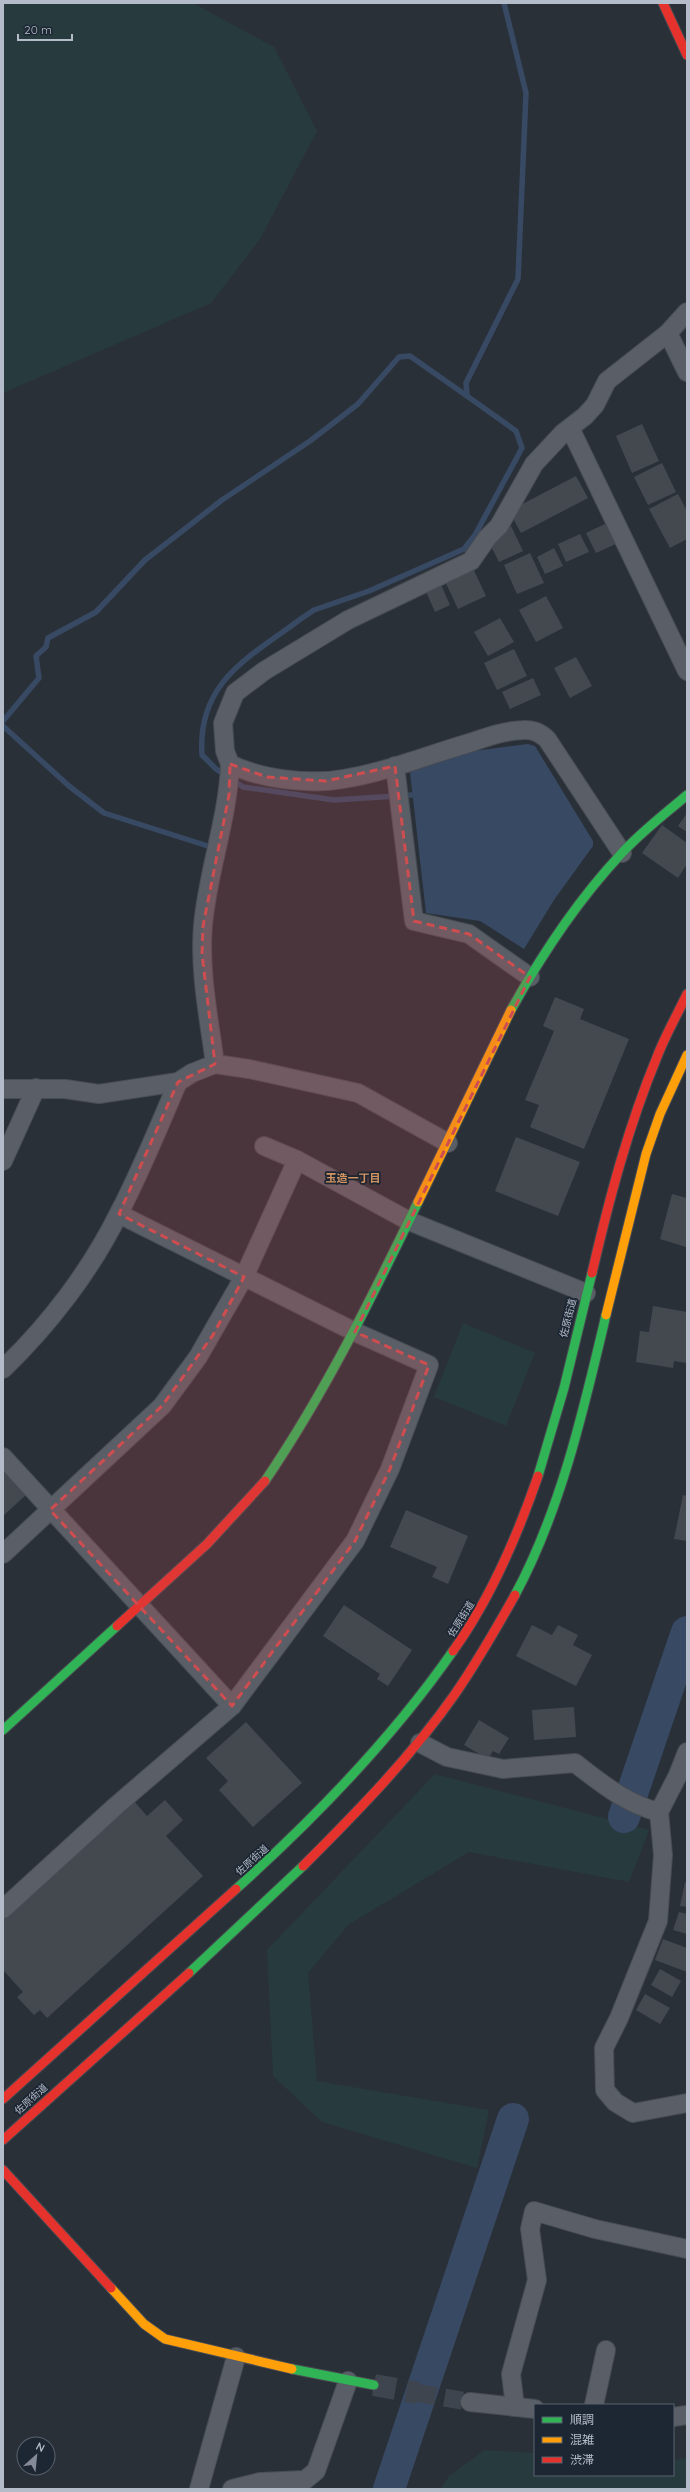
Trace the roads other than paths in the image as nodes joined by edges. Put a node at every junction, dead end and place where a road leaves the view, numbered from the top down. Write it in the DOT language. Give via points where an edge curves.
graph roads {
  1 [pos="663,3"];
  2 [pos="687,55"];
  3 [pos="687,312"];
  4 [pos="668,333"];
  5 [pos="687,372"];
  6 [pos="570,428"];
  7 [pos="687,672"];
  8 [pos="230,764"];
  9 [pos="394,766"];
  10 [pos="687,795"];
  11 [pos="622,853"];
  12 [pos="530,977"];
  13 [pos="687,994"];
  14 [pos="687,1055"];
  15 [pos="215,1064"];
  16 [pos="178,1082"];
  17 [pos="36,1088"];
  18 [pos="3,1089"];
  19 [pos="448,1143"];
  20 [pos="264,1146"];
  21 [pos="297,1160"];
  22 [pos="3,1161"];
  23 [pos="119,1214"];
  24 [pos="409,1221"];
  25 [pos="244,1278"];
  26 [pos="586,1293"];
  27 [pos="355,1332"];
  28 [pos="3,1369"];
  29 [pos="3,1457"];
  30 [pos="50,1510"];
  31 [pos="3,1554"];
  32 [pos="140,1604"];
  33 [pos="232,1706"];
  34 [pos="3,1730"];
  35 [pos="420,1743"];
  36 [pos="687,1752"];
  37 [pos="653,1810"];
  38 [pos="3,1909"];
  39 [pos="3,2099"];
  40 [pos="687,2103"];
  41 [pos="3,2140"];
  42 [pos="3,2170"];
  43 [pos="687,2249"];
  44 [pos="606,2350"];
  45 [pos="236,2357"];
  46 [pos="348,2381"];
  47 [pos="374,2385"];
  48 [pos="470,2402"];
  49 [pos="594,2404"];
  50 [pos="515,2407"];
  51 [pos="534,2409"];
  52 [pos="687,2415"];
  53 [pos="674,2417"];
  54 [pos="199,2489"];
  55 [pos="232,2489"];
  1 -- 2 [label="main road"];
  3 -- 4 [label="street"];
  4 -- 5 [label="street"];
  4 -- 6 [label="street" via="613,375 600,392 595,405"];
  6 -- 7 [label="street"];
  6 -- 8 [label="street" via="534,464 499,526 487,538 472,561 348,620 270,668 235,693 223,723 225,751"];
  8 -- 9 [label="street" via="266,777 326,781 343,780"];
  8 -- 15 [label="street" via="229,795 203,926 202,954"];
  9 -- 11 [label="street" via="504,733 526,730 538,732 547,739"];
  9 -- 12 [label="street" via="414,921 469,934"];
  10 -- 11 [label="main road"];
  11 -- 12 [label="main road" via="591,890"];
  12 -- 19 [label="main road"];
  13 -- 26 [label="main road, 佐原街道" via="631,1123 605,1213"];
  14 -- 35 [label="main road, 佐原街道" via="652,1134 627,1222 571,1454 539,1541 502,1619 477,1662"];
  15 -- 16 [label="street"];
  15 -- 19 [label="street" via="250,1069 358,1093"];
  16 -- 17 [label="street" via="98,1094 65,1088"];
  16 -- 23 [label="street"];
  17 -- 18 [label="street"];
  17 -- 22 [label="street"];
  19 -- 24 [label="main road"];
  20 -- 21 [label="street"];
  21 -- 24 [label="street"];
  21 -- 25 [label="street"];
  23 -- 25 [label="street"];
  23 -- 28 [label="street" via="68,1295"];
  24 -- 26 [label="street"];
  24 -- 27 [label="main road"];
  25 -- 27 [label="street"];
  25 -- 30 [label="street" via="213,1335 162,1406"];
  26 -- 39 [label="main road, 佐原街道" via="546,1454 522,1521 483,1604 428,1691 361,1770 268,1861"];
  27 -- 32 [label="main road" via="302,1427 263,1484 238,1513"];
  27 -- 33 [label="street" via="429,1365 390,1469 355,1541"];
  29 -- 30 [label="street"];
  30 -- 31 [label="street"];
  30 -- 32 [label="street"];
  32 -- 33 [label="street"];
  32 -- 34 [label="main road"];
  33 -- 38 [label="street" via="117,1805"];
  35 -- 37 [label="street" via="447,1757 503,1769 575,1763 611,1791"];
  35 -- 41 [label="main road, 佐原街道" via="374,1794 287,1881 195,1968"];
  36 -- 37 [label="street" via="678,1775"];
  37 -- 40 [label="street" via="663,1855 658,1921 619,2018 604,2048 605,2090 615,2102 632,2113"];
  42 -- 45 [label="main road" via="144,2324 165,2339"];
  43 -- 50 [label="street" via="594,2229 534,2211 530,2229 537,2280 511,2374"];
  44 -- 49 [label="street"];
  45 -- 46 [label="main road"];
  45 -- 54 [label="street"];
  46 -- 47 [label="main road"];
  46 -- 55 [label="street" via="316,2471 305,2480 260,2482"];
  48 -- 50 [label="street"];
  50 -- 51 [label="street"];
  52 -- 53 [label="street"];
}
